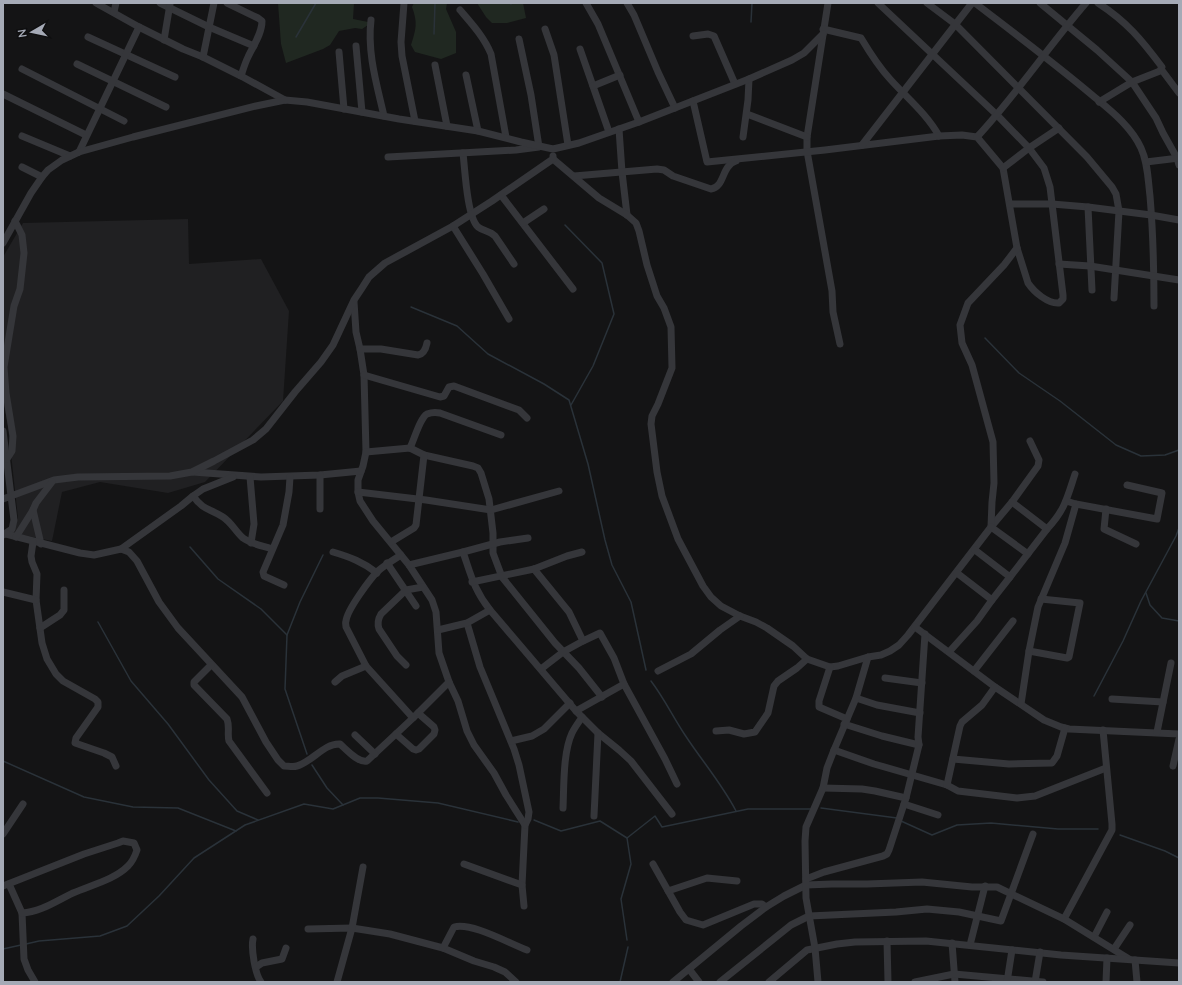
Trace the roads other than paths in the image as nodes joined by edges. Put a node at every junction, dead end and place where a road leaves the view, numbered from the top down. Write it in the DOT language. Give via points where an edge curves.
graph roads {
  1 [pos="96,3"];
  2 [pos="116,3"];
  3 [pos="160,3"];
  4 [pos="214,3"];
  5 [pos="227,3"];
  6 [pos="404,3"];
  7 [pos="586,3"];
  8 [pos="627,3"];
  9 [pos="828,3"];
  10 [pos="878,3"];
  11 [pos="926,3"];
  12 [pos="973,3"];
  13 [pos="1040,3"];
  14 [pos="1086,3"];
  15 [pos="1098,3"];
  16 [pos="170,5"];
  17 [pos="460,10"];
  18 [pos="114,12"];
  19 [pos="371,20"];
  20 [pos="954,24"];
  21 [pos="1067,25"];
  22 [pos="209,26"];
  23 [pos="138,27"];
  24 [pos="545,29"];
  25 [pos="823,31"];
  26 [pos="693,36"];
  27 [pos="88,37"];
  28 [pos="164,40"];
  29 [pos="519,40"];
  30 [pos="254,46"];
  31 [pos="356,46"];
  32 [pos="580,50"];
  33 [pos="339,52"];
  34 [pos="933,53"];
  35 [pos="125,54"];
  36 [pos="1043,54"];
  37 [pos="203,57"];
  38 [pos="77,64"];
  39 [pos="435,65"];
  40 [pos="22,69"];
  41 [pos="1161,69"];
  42 [pos="466,75"];
  43 [pos="620,75"];
  44 [pos="241,76"];
  45 [pos="175,77"];
  46 [pos="749,79"];
  47 [pos="113,81"];
  48 [pos="1132,82"];
  49 [pos="735,84"];
  50 [pos="593,86"];
  51 [pos="1018,88"];
  52 [pos="903,93"];
  53 [pos="1179,93"];
  54 [pos="3,94"];
  55 [pos="286,100"];
  56 [pos="693,101"];
  57 [pos="1099,102"];
  58 [pos="166,107"];
  59 [pos="100,108"];
  60 [pos="675,108"];
  61 [pos="344,109"];
  62 [pos="362,112"];
  63 [pos="747,114"];
  64 [pos="997,115"];
  65 [pos="384,116"];
  66 [pos="124,120"];
  67 [pos="415,121"];
  68 [pos="639,122"];
  69 [pos="447,126"];
  70 [pos="1058,128"];
  71 [pos="619,129"];
  72 [pos="478,131"];
  73 [pos="609,132"];
  74 [pos="86,135"];
  75 [pos="22,136"];
  76 [pos="939,136"];
  77 [pos="506,137"];
  78 [pos="743,137"];
  79 [pos="807,137"];
  80 [pos="977,137"];
  81 [pos="862,145"];
  82 [pos="568,146"];
  83 [pos="539,147"];
  84 [pos="1029,148"];
  85 [pos="553,149"];
  86 [pos="807,151"];
  87 [pos="79,152"];
  88 [pos="463,153"];
  89 [pos="70,156"];
  90 [pos="388,157"];
  91 [pos="553,159"];
  92 [pos="740,159"];
  93 [pos="1178,160"];
  94 [pos="1146,162"];
  95 [pos="22,168"];
  96 [pos="1003,168"];
  97 [pos="622,172"];
  98 [pos="574,176"];
  99 [pos="42,177"];
  100 [pos="501,195"];
  101 [pos="1010,204"];
  102 [pos="1052,204"];
  103 [pos="1088,206"];
  104 [pos="544,209"];
  105 [pos="1119,211"];
  106 [pos="1151,214"];
  107 [pos="627,215"];
  108 [pos="471,216"];
  109 [pos="1179,220"];
  110 [pos="15,221"];
  111 [pos="523,223"];
  112 [pos="453,226"];
  113 [pos="3,243"];
  114 [pos="1017,248"];
  115 [pos="514,264"];
  116 [pos="1059,264"];
  117 [pos="1090,266"];
  118 [pos="1115,271"];
  119 [pos="1154,277"];
  120 [pos="1179,280"];
  121 [pos="573,289"];
  122 [pos="1092,290"];
  123 [pos="1114,298"];
  124 [pos="354,300"];
  125 [pos="1154,306"];
  126 [pos="509,319"];
  127 [pos="427,343"];
  128 [pos="840,344"];
  129 [pos="360,349"];
  130 [pos="364,375"];
  131 [pos="527,418"];
  132 [pos="3,431"];
  133 [pos="501,435"];
  134 [pos="1030,441"];
  135 [pos="4,448"];
  136 [pos="410,448"];
  137 [pos="366,452"];
  138 [pos="424,454"];
  139 [pos="7,459"];
  140 [pos="361,471"];
  141 [pos="192,472"];
  142 [pos="1075,474"];
  143 [pos="320,475"];
  144 [pos="236,476"];
  145 [pos="250,477"];
  146 [pos="290,477"];
  147 [pos="54,480"];
  148 [pos="1128,485"];
  149 [pos="559,490"];
  150 [pos="358,492"];
  151 [pos="193,496"];
  152 [pos="11,497"];
  153 [pos="3,499"];
  154 [pos="418,499"];
  155 [pos="1066,501"];
  156 [pos="1012,502"];
  157 [pos="1076,504"];
  158 [pos="320,509"];
  159 [pos="1106,509"];
  160 [pos="33,510"];
  161 [pos="491,510"];
  162 [pos="991,527"];
  163 [pos="1047,529"];
  164 [pos="4,534"];
  165 [pos="16,537"];
  166 [pos="528,538"];
  167 [pos="33,542"];
  168 [pos="391,542"];
  169 [pos="251,543"];
  170 [pos="41,544"];
  171 [pos="493,544"];
  172 [pos="1136,544"];
  173 [pos="121,549"];
  174 [pos="272,549"];
  175 [pos="975,550"];
  176 [pos="333,552"];
  177 [pos="463,552"];
  178 [pos="582,552"];
  179 [pos="1028,554"];
  180 [pos="401,555"];
  181 [pos="387,564"];
  182 [pos="410,565"];
  183 [pos="534,569"];
  184 [pos="377,573"];
  185 [pos="956,573"];
  186 [pos="502,576"];
  187 [pos="1010,576"];
  188 [pos="472,582"];
  189 [pos="284,585"];
  190 [pos="423,587"];
  191 [pos="64,590"];
  192 [pos="406,590"];
  193 [pos="3,592"];
  194 [pos="1041,599"];
  195 [pos="36,600"];
  196 [pos="992,600"];
  197 [pos="416,606"];
  198 [pos="490,610"];
  199 [pos="740,616"];
  200 [pos="1013,621"];
  201 [pos="467,623"];
  202 [pos="915,627"];
  203 [pos="40,628"];
  204 [pos="438,630"];
  205 [pos="924,634"];
  206 [pos="583,641"];
  207 [pos="1028,651"];
  208 [pos="563,652"];
  209 [pos="949,652"];
  210 [pos="868,657"];
  211 [pos="807,659"];
  212 [pos="1171,663"];
  213 [pos="211,665"];
  214 [pos="406,665"];
  215 [pos="366,666"];
  216 [pos="830,667"];
  217 [pos="541,669"];
  218 [pos="658,670"];
  219 [pos="974,671"];
  220 [pos="885,678"];
  221 [pos="335,682"];
  222 [pos="449,682"];
  223 [pos="922,683"];
  224 [pos="624,684"];
  225 [pos="995,687"];
  226 [pos="602,697"];
  227 [pos="856,698"];
  228 [pos="1112,699"];
  229 [pos="1163,702"];
  230 [pos="570,703"];
  231 [pos="1021,704"];
  232 [pos="920,713"];
  233 [pos="579,714"];
  234 [pos="415,715"];
  235 [pos="846,721"];
  236 [pos="1065,728"];
  237 [pos="1103,730"];
  238 [pos="716,731"];
  239 [pos="1157,732"];
  240 [pos="598,733"];
  241 [pos="396,734"];
  242 [pos="1179,734"];
  243 [pos="355,735"];
  244 [pos="1179,739"];
  245 [pos="511,741"];
  246 [pos="919,745"];
  247 [pos="834,750"];
  248 [pos="375,754"];
  249 [pos="953,759"];
  250 [pos="116,766"];
  251 [pos="1173,766"];
  252 [pos="1106,768"];
  253 [pos="912,775"];
  254 [pos="678,784"];
  255 [pos="947,785"];
  256 [pos="823,788"];
  257 [pos="266,793"];
  258 [pos="905,801"];
  259 [pos="23,804"];
  260 [pos="563,808"];
  261 [pos="672,814"];
  262 [pos="938,815"];
  263 [pos="594,816"];
  264 [pos="524,825"];
  265 [pos="3,834"];
  266 [pos="1033,834"];
  267 [pos="464,864"];
  268 [pos="653,864"];
  269 [pos="363,867"];
  270 [pos="737,881"];
  271 [pos="806,882"];
  272 [pos="6,885"];
  273 [pos="522,885"];
  274 [pos="985,886"];
  275 [pos="668,891"];
  276 [pos="1010,894"];
  277 [pos="524,906"];
  278 [pos="766,907"];
  279 [pos="1107,912"];
  280 [pos="22,913"];
  281 [pos="976,915"];
  282 [pos="809,916"];
  283 [pos="1064,919"];
  284 [pos="1130,925"];
  285 [pos="352,928"];
  286 [pos="308,929"];
  287 [pos="1094,937"];
  288 [pos="253,939"];
  289 [pos="887,942"];
  290 [pos="952,943"];
  291 [pos="970,945"];
  292 [pos="286,948"];
  293 [pos="443,948"];
  294 [pos="815,948"];
  295 [pos="527,950"];
  296 [pos="1012,950"];
  297 [pos="1114,950"];
  298 [pos="1040,952"];
  299 [pos="1107,958"];
  300 [pos="1132,960"];
  301 [pos="1179,964"];
  302 [pos="256,967"];
  303 [pos="689,969"];
  304 [pos="954,974"];
  305 [pos="1007,980"];
  306 [pos="1035,981"];
  307 [pos="35,982"];
  308 [pos="261,982"];
  309 [pos="336,982"];
  310 [pos="516,982"];
  311 [pos="673,982"];
  312 [pos="699,982"];
  313 [pos="720,982"];
  314 [pos="769,982"];
  315 [pos="818,982"];
  316 [pos="888,982"];
  317 [pos="915,982"];
  318 [pos="955,982"];
  319 [pos="1044,982"];
  320 [pos="1106,982"];
  321 [pos="1137,982"];
  1 -- 18 [label="street"];
  2 -- 18 [label="street"];
  3 -- 16 [label="street"];
  4 -- 22 [label="street"];
  5 -- 30 [label="street" via="262,21"];
  6 -- 67 [label="street" via="402,56"];
  7 -- 43 [label="street"];
  8 -- 60 [label="street"];
  9 -- 25 [label="street"];
  10 -- 34 [label="street"];
  11 -- 20 [label="street"];
  12 -- 20 [label="street"];
  12 -- 36 [label="street"];
  13 -- 21 [label="street"];
  14 -- 21 [label="street"];
  15 -- 41 [label="street" via="1125,23 1144,42"];
  16 -- 22 [label="street"];
  16 -- 28 [label="street"];
  17 -- 77 [label="street" via="479,31 491,54"];
  18 -- 23 [label="street"];
  19 -- 65 [label="street" via="370,52"];
  20 -- 34 [label="street"];
  20 -- 51 [label="street"];
  21 -- 36 [label="street"];
  21 -- 48 [label="street"];
  22 -- 30 [label="street"];
  22 -- 37 [label="street"];
  23 -- 28 [label="street"];
  23 -- 35 [label="street"];
  24 -- 82 [label="street" via="554,55"];
  25 -- 46 [label="street" via="804,53"];
  25 -- 52 [label="street" via="861,38 874,60"];
  25 -- 79 [label="street"];
  26 -- 49 [label="street" via="714,36"];
  27 -- 35 [label="street"];
  28 -- 37 [label="street"];
  29 -- 83 [label="street"];
  30 -- 44 [label="street"];
  31 -- 62 [label="street"];
  32 -- 50 [label="street"];
  33 -- 61 [label="street"];
  34 -- 52 [label="street"];
  34 -- 64 [label="street"];
  35 -- 45 [label="street"];
  35 -- 47 [label="street"];
  36 -- 51 [label="street"];
  36 -- 57 [label="street"];
  37 -- 44 [label="street"];
  38 -- 47 [label="street"];
  39 -- 69 [label="street"];
  40 -- 59 [label="street"];
  41 -- 48 [label="street"];
  41 -- 53 [label="street"];
  42 -- 72 [label="street"];
  43 -- 50 [label="street"];
  43 -- 68 [label="street"];
  44 -- 55 [label="street"];
  46 -- 49 [label="street"];
  46 -- 63 [label="street"];
  47 -- 58 [label="street"];
  47 -- 59 [label="street"];
  48 -- 57 [label="street"];
  48 -- 93 [label="street" via="1156,118"];
  49 -- 56 [label="street"];
  50 -- 73 [label="street"];
  51 -- 64 [label="street"];
  51 -- 70 [label="street"];
  52 -- 76 [label="street" via="935,128"];
  52 -- 81 [label="street"];
  54 -- 74 [label="street"];
  55 -- 61 [label="street"];
  55 -- 87 [label="street"];
  56 -- 60 [label="street"];
  56 -- 92 [label="street" via="707,162"];
  57 -- 94 [label="street" via="1128,129"];
  59 -- 66 [label="street"];
  59 -- 74 [label="street"];
  60 -- 68 [label="street"];
  61 -- 62 [label="street"];
  62 -- 65 [label="street"];
  63 -- 78 [label="street"];
  63 -- 79 [label="street"];
  64 -- 80 [label="street"];
  64 -- 84 [label="street"];
  65 -- 67 [label="street"];
  67 -- 69 [label="street"];
  68 -- 71 [label="street"];
  69 -- 72 [label="street"];
  70 -- 84 [label="street"];
  70 -- 105 [label="street" via="1103,175 1116,194"];
  71 -- 73 [label="street"];
  71 -- 97 [label="street"];
  72 -- 77 [label="street"];
  73 -- 82 [label="street"];
  74 -- 87 [label="street"];
  75 -- 89 [label="street"];
  76 -- 80 [label="street"];
  76 -- 81 [label="street"];
  77 -- 83 [label="street"];
  79 -- 86 [label="street"];
  80 -- 96 [label="street"];
  81 -- 86 [label="street"];
  82 -- 85 [label="street"];
  83 -- 85 [label="street"];
  83 -- 88 [label="street"];
  84 -- 96 [label="street"];
  84 -- 102 [label="street" via="1040,160 1047,174"];
  85 -- 91 [label="street"];
  86 -- 92 [label="street"];
  86 -- 128 [label="street"];
  87 -- 89 [label="street"];
  88 -- 90 [label="street"];
  88 -- 108 [label="street"];
  89 -- 99 [label="street" via="57,163"];
  91 -- 98 [label="street"];
  91 -- 100 [label="street"];
  92 -- 97 [label="street" via="728,166 718,186 711,189 673,176 661,169"];
  93 -- 94 [label="street"];
  94 -- 106 [label="street"];
  95 -- 99 [label="street"];
  96 -- 101 [label="street"];
  97 -- 98 [label="street"];
  97 -- 107 [label="street"];
  98 -- 107 [label="street" via="599,198"];
  99 -- 110 [label="street"];
  100 -- 108 [label="street"];
  100 -- 111 [label="street"];
  101 -- 102 [label="street"];
  101 -- 114 [label="street"];
  102 -- 103 [label="street"];
  102 -- 116 [label="street"];
  103 -- 105 [label="street"];
  103 -- 117 [label="street"];
  104 -- 111 [label="street"];
  105 -- 106 [label="street"];
  105 -- 118 [label="street"];
  106 -- 109 [label="street"];
  106 -- 119 [label="street"];
  107 -- 199 [label="street" via="636,223 657,296 671,327 672,368 651,424 662,496 678,539 703,586 721,606"];
  108 -- 112 [label="street"];
  108 -- 115 [label="street" via="479,228 495,236"];
  110 -- 113 [label="street"];
  110 -- 139 [label="street" via="22,235 24,253 20,289 14,306 4,367 13,436 12,451"];
  111 -- 121 [label="street"];
  112 -- 124 [label="street" via="385,263 369,277"];
  112 -- 126 [label="street"];
  114 -- 116 [label="street" via="1031,288 1057,304 1063,299"];
  114 -- 162 [label="street" via="968,304 960,325 962,343 972,365 993,442"];
  116 -- 117 [label="street"];
  117 -- 118 [label="street"];
  117 -- 122 [label="street"];
  118 -- 119 [label="street"];
  118 -- 123 [label="street"];
  119 -- 120 [label="street"];
  119 -- 125 [label="street"];
  124 -- 129 [label="street"];
  124 -- 141 [label="street" via="325,356 266,429 253,440"];
  127 -- 129 [label="street" via="421,355 381,349"];
  129 -- 130 [label="street"];
  130 -- 131 [label="street" via="440,397 444,396 449,387 454,386 519,410"];
  130 -- 137 [label="street"];
  132 -- 135 [label="street"];
  133 -- 136 [label="street" via="433,412 423,418"];
  134 -- 156 [label="street" via="1039,463"];
  135 -- 139 [label="street"];
  136 -- 137 [label="street"];
  136 -- 138 [label="street"];
  137 -- 140 [label="street"];
  138 -- 154 [label="street"];
  138 -- 161 [label="street" via="478,468 484,480"];
  139 -- 152 [label="street"];
  140 -- 143 [label="street"];
  140 -- 150 [label="street"];
  141 -- 144 [label="street"];
  141 -- 147 [label="street" via="170,476 78,476"];
  142 -- 155 [label="street"];
  143 -- 146 [label="street"];
  143 -- 158 [label="street"];
  144 -- 145 [label="street"];
  144 -- 151 [label="street" via="203,489"];
  145 -- 146 [label="street"];
  145 -- 169 [label="street" via="254,524"];
  146 -- 174 [label="street" via="283,525"];
  147 -- 152 [label="street"];
  147 -- 160 [label="street"];
  148 -- 159 [label="street" via="1162,493 1158,519"];
  149 -- 161 [label="street"];
  150 -- 154 [label="street"];
  150 -- 168 [label="street" via="364,508"];
  151 -- 169 [label="street" via="206,509 225,518"];
  151 -- 173 [label="street"];
  152 -- 153 [label="street"];
  152 -- 164 [label="street" via="14,525"];
  154 -- 161 [label="street"];
  154 -- 168 [label="street" via="414,528"];
  155 -- 157 [label="street"];
  155 -- 163 [label="street"];
  156 -- 162 [label="street"];
  156 -- 163 [label="street"];
  157 -- 159 [label="street"];
  157 -- 194 [label="street" via="1065,543"];
  159 -- 172 [label="street" via="1104,529"];
  160 -- 165 [label="street"];
  160 -- 170 [label="street"];
  161 -- 171 [label="street"];
  162 -- 175 [label="street"];
  162 -- 179 [label="street"];
  163 -- 179 [label="street"];
  164 -- 165 [label="street"];
  165 -- 167 [label="street"];
  166 -- 171 [label="street"];
  167 -- 170 [label="street"];
  167 -- 195 [label="street" via="31,556 37,574"];
  168 -- 180 [label="street"];
  169 -- 174 [label="street"];
  170 -- 173 [label="street" via="94,555"];
  171 -- 177 [label="street"];
  171 -- 186 [label="street" via="493,554"];
  173 -- 213 [label="street" via="129,552 137,561 166,612"];
  174 -- 189 [label="street" via="263,572 264,576"];
  175 -- 185 [label="street"];
  175 -- 187 [label="street"];
  176 -- 184 [label="street" via="353,558"];
  177 -- 182 [label="street"];
  177 -- 188 [label="street"];
  178 -- 183 [label="street"];
  179 -- 187 [label="street"];
  180 -- 181 [label="street"];
  180 -- 182 [label="street"];
  181 -- 184 [label="street"];
  181 -- 192 [label="street"];
  182 -- 190 [label="street"];
  183 -- 186 [label="street"];
  183 -- 206 [label="street" via="569,612"];
  184 -- 215 [label="street" via="345,621"];
  185 -- 196 [label="street"];
  185 -- 202 [label="street"];
  186 -- 188 [label="street"];
  186 -- 208 [label="street"];
  187 -- 196 [label="street"];
  188 -- 198 [label="street"];
  190 -- 192 [label="street"];
  190 -- 204 [label="street" via="432,600"];
  191 -- 203 [label="street" via="64,610 60,616"];
  192 -- 197 [label="street"];
  192 -- 214 [label="street" via="381,614 378,624 397,656"];
  193 -- 195 [label="street"];
  194 -- 207 [label="street"];
  194 -- 207 [label="street" via="1080,603 1069,657"];
  195 -- 203 [label="street"];
  196 -- 209 [label="street"];
  198 -- 201 [label="street"];
  198 -- 217 [label="street"];
  199 -- 211 [label="street" via="767,628"];
  199 -- 218 [label="street" via="691,654"];
  200 -- 219 [label="street"];
  201 -- 204 [label="street"];
  201 -- 245 [label="street" via="480,667"];
  202 -- 205 [label="street"];
  202 -- 210 [label="street" via="890,651"];
  203 -- 250 [label="street" via="47,659 56,674 70,686 98,702 75,743 112,757"];
  204 -- 222 [label="street" via="439,653"];
  205 -- 209 [label="street"];
  205 -- 223 [label="street"];
  206 -- 208 [label="street"];
  206 -- 224 [label="street" via="600,633 614,658"];
  207 -- 231 [label="street"];
  208 -- 217 [label="street"];
  208 -- 226 [label="street"];
  209 -- 219 [label="street"];
  210 -- 216 [label="street"];
  210 -- 227 [label="street"];
  211 -- 216 [label="street"];
  211 -- 238 [label="street" via="774,686 768,713 755,732 744,734 729,730"];
  212 -- 229 [label="street"];
  213 -- 248 [label="street" via="242,697 266,742 284,766 302,764 336,744 340,744 365,762"];
  213 -- 257 [label="street" via="194,685 227,719 229,741"];
  215 -- 221 [label="street" via="342,676"];
  215 -- 234 [label="street"];
  216 -- 235 [label="street" via="819,707"];
  217 -- 230 [label="street"];
  219 -- 225 [label="street"];
  220 -- 223 [label="street"];
  222 -- 234 [label="street"];
  222 -- 264 [label="street" via="474,745 494,773"];
  223 -- 232 [label="street"];
  224 -- 226 [label="street"];
  224 -- 254 [label="street"];
  225 -- 231 [label="street"];
  225 -- 249 [label="street" via="982,705 962,722"];
  226 -- 233 [label="street"];
  227 -- 232 [label="street" via="877,705"];
  227 -- 235 [label="street"];
  228 -- 229 [label="street"];
  229 -- 239 [label="street"];
  230 -- 233 [label="street"];
  230 -- 245 [label="street" via="544,730"];
  231 -- 236 [label="street" via="1044,720"];
  232 -- 246 [label="street"];
  233 -- 240 [label="street"];
  233 -- 260 [label="street" via="568,746"];
  234 -- 241 [label="street"];
  234 -- 241 [label="street" via="435,730 434,734 416,750"];
  235 -- 246 [label="street" via="882,736"];
  235 -- 247 [label="street"];
  236 -- 237 [label="street"];
  236 -- 249 [label="street" via="1057,756 1052,763 1009,764"];
  237 -- 239 [label="street"];
  237 -- 252 [label="street"];
  239 -- 242 [label="street"];
  240 -- 261 [label="street" via="631,761"];
  240 -- 263 [label="street"];
  241 -- 248 [label="street"];
  243 -- 248 [label="street"];
  244 -- 251 [label="street"];
  245 -- 264 [label="street" via="529,812"];
  246 -- 253 [label="street"];
  247 -- 253 [label="street"];
  247 -- 256 [label="street"];
  249 -- 255 [label="street"];
  252 -- 255 [label="street" via="1036,796 1024,798 958,791"];
  252 -- 283 [label="street" via="1112,830"];
  253 -- 255 [label="street"];
  253 -- 258 [label="street"];
  256 -- 258 [label="street" via="862,789"];
  256 -- 271 [label="street" via="806,827"];
  258 -- 262 [label="street"];
  258 -- 271 [label="street" via="887,854 824,872"];
  259 -- 265 [label="street"];
  264 -- 273 [label="street"];
  266 -- 276 [label="street"];
  267 -- 273 [label="street"];
  268 -- 275 [label="street"];
  269 -- 285 [label="street"];
  270 -- 275 [label="street" via="707,878"];
  271 -- 274 [label="street" via="922,882"];
  271 -- 278 [label="street"];
  271 -- 282 [label="street"];
  272 -- 280 [label="street"];
  272 -- 280 [label="street" via="118,843 130,842 136,846 133,860 112,876 45,908"];
  273 -- 277 [label="street"];
  274 -- 276 [label="street" via="997,887"];
  274 -- 281 [label="street"];
  275 -- 278 [label="street" via="686,920 703,925 754,904"];
  276 -- 281 [label="street" via="1001,921"];
  276 -- 283 [label="street"];
  278 -- 303 [label="street"];
  279 -- 287 [label="street"];
  280 -- 307 [label="street" via="24,959"];
  281 -- 282 [label="street" via="927,909"];
  281 -- 291 [label="street"];
  282 -- 294 [label="street"];
  282 -- 313 [label="street" via="791,925"];
  283 -- 287 [label="street"];
  284 -- 297 [label="street"];
  285 -- 286 [label="street"];
  285 -- 293 [label="street" via="390,934"];
  285 -- 309 [label="street"];
  287 -- 297 [label="street"];
  288 -- 302 [label="street" via="252,952"];
  289 -- 290 [label="street"];
  289 -- 294 [label="street" via="837,944"];
  289 -- 316 [label="street"];
  290 -- 291 [label="street"];
  290 -- 304 [label="street"];
  291 -- 296 [label="street"];
  292 -- 302 [label="street" via="282,959 262,963"];
  293 -- 295 [label="street" via="454,927 459,925"];
  293 -- 310 [label="street" via="505,972"];
  294 -- 314 [label="street" via="807,950"];
  294 -- 315 [label="street"];
  296 -- 298 [label="street"];
  296 -- 305 [label="street"];
  297 -- 300 [label="street"];
  298 -- 299 [label="street"];
  298 -- 306 [label="street"];
  299 -- 300 [label="street"];
  299 -- 320 [label="street"];
  300 -- 301 [label="street"];
  300 -- 321 [label="street"];
  302 -- 308 [label="street"];
  303 -- 311 [label="street"];
  303 -- 312 [label="street"];
  304 -- 305 [label="street"];
  304 -- 317 [label="street"];
  304 -- 318 [label="street"];
  305 -- 306 [label="street"];
  306 -- 319 [label="street"];
}
